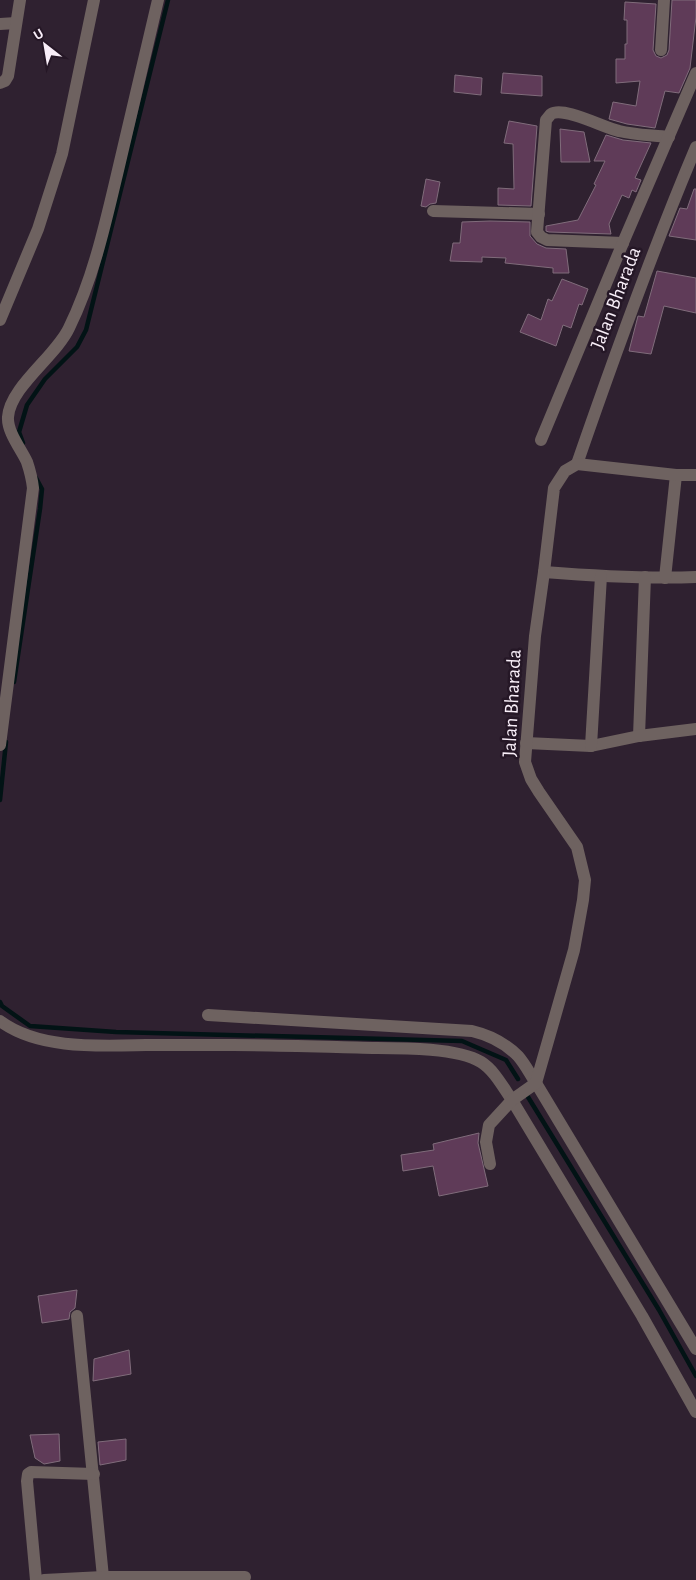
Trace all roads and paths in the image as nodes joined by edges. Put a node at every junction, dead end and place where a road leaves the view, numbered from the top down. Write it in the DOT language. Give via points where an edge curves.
graph roads {
  1 [pos="20,0"];
  2 [pos="94,0"];
  3 [pos="158,0"];
  4 [pos="664,0"];
  5 [pos="16,23"];
  6 [pos="0,24"];
  7 [pos="660,50"];
  8 [pos="696,73"];
  9 [pos="0,83"];
  10 [pos="669,137"];
  11 [pos="696,147"];
  12 [pos="433,211"];
  13 [pos="539,214"];
  14 [pos="623,243"];
  15 [pos="0,320"];
  16 [pos="541,440"];
  17 [pos="577,464"];
  18 [pos="676,475"];
  19 [pos="696,475"];
  20 [pos="544,572"];
  21 [pos="601,576"];
  22 [pos="645,577"];
  23 [pos="696,577"];
  24 [pos="665,578"];
  25 [pos="696,729"];
  26 [pos="639,736"];
  27 [pos="526,743"];
  28 [pos="0,745"];
  29 [pos="592,746"];
  30 [pos="208,1015"];
  31 [pos="0,1020"];
  32 [pos="533,1085"];
  33 [pos="515,1098"];
  34 [pos="490,1164"];
  35 [pos="77,1316"];
  36 [pos="696,1349"];
  37 [pos="696,1412"];
  38 [pos="94,1474"];
  39 [pos="103,1577"];
  40 [pos="245,1577"];
  41 [pos="36,1580"];
  42 [pos="44,1580"];
  1 -- 5 [label="street"];
  2 -- 15 [label="street" via="62,154 38,229"];
  3 -- 28 [label="street" via="100,247 64,337 16,396 8,417 8,425 26,462 34,488"];
  4 -- 7 [label="street"];
  5 -- 6 [label="street"];
  5 -- 9 [label="street" via="8,76"];
  8 -- 10 [label="street"];
  10 -- 13 [label="street" via="617,131 572,115 551,114 546,120"];
  10 -- 14 [label="street"];
  11 -- 17 [label="street, Jalan Bharada" via="620,340"];
  12 -- 13 [label="street"];
  13 -- 14 [label="street" via="537,232 541,238"];
  14 -- 16 [label="street"];
  17 -- 18 [label="street"];
  17 -- 20 [label="street, Jalan Bharada" via="566,471 554,488"];
  18 -- 19 [label="street"];
  18 -- 24 [label="street"];
  20 -- 21 [label="street"];
  20 -- 27 [label="street, Jalan Bharada" via="534,636"];
  21 -- 22 [label="street"];
  21 -- 29 [label="street"];
  22 -- 24 [label="street"];
  22 -- 26 [label="street"];
  23 -- 24 [label="street"];
  25 -- 26 [label="street"];
  26 -- 29 [label="street"];
  27 -- 29 [label="street"];
  27 -- 32 [label="street, Jalan Bharada" via="526,762 531,780 576,847 585,880 574,950"];
  30 -- 32 [label="street" via="486,1034 518,1056"];
  31 -- 33 [label="street" via="16,1031 36,1038 93,1045 262,1045 441,1051 481,1062"];
  32 -- 33 [label="street"];
  32 -- 36 [label="street"];
  33 -- 34 [label="street" via="489,1125 486,1142"];
  33 -- 37 [label="street"];
  35 -- 38 [label="street"];
  38 -- 39 [label="street"];
  38 -- 41 [label="street" via="28,1474"];
  39 -- 40 [label="street"];
  39 -- 42 [label="street"];
}
